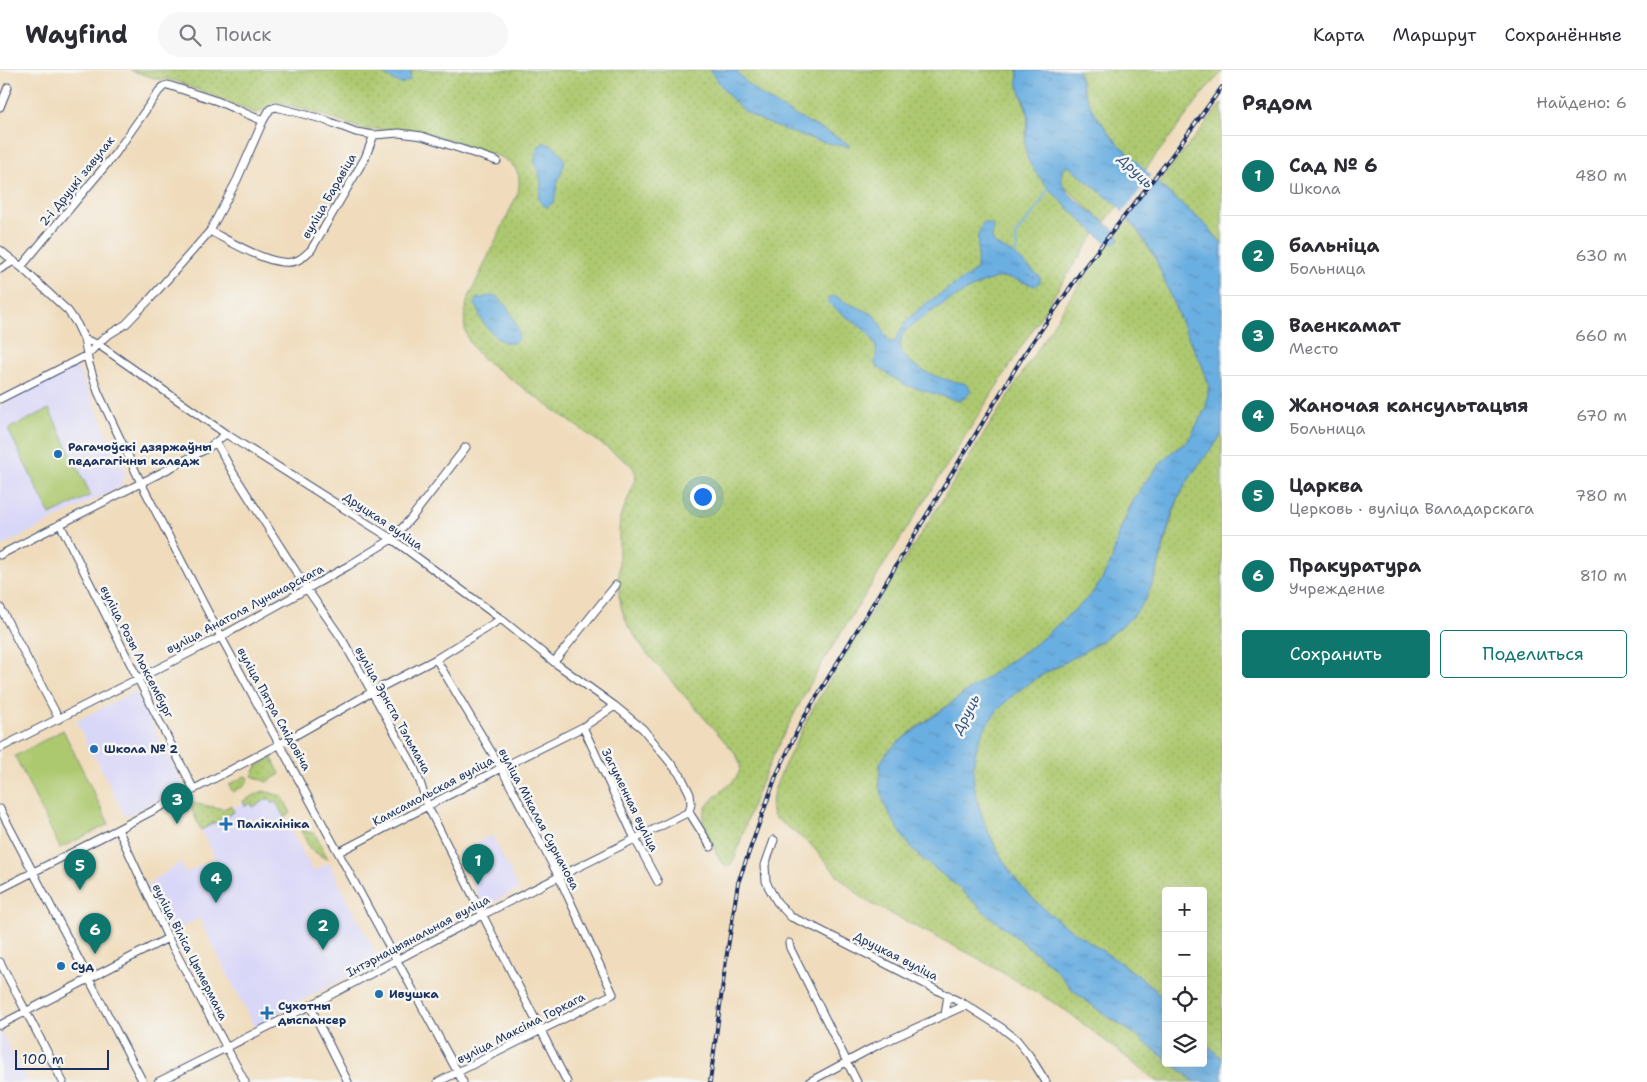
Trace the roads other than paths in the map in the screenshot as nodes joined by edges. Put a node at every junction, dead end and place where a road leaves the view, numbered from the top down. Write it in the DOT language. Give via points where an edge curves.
graph roads {
  1 [pos="8,86"];
  2 [pos="0,107"];
  3 [pos="263,121"];
  4 [pos="374,135"];
  5 [pos="497,160"];
  6 [pos="210,231"];
  7 [pos="0,250"];
  8 [pos="14,262"];
  9 [pos="21,267"];
  10 [pos="0,269"];
  11 [pos="84,339"];
  12 [pos="99,345"];
  13 [pos="87,355"];
  14 [pos="0,399"];
  15 [pos="226,434"];
  16 [pos="216,442"];
  17 [pos="466,447"];
  18 [pos="141,483"];
  19 [pos="60,524"];
  20 [pos="392,538"];
  21 [pos="0,555"];
  22 [pos="616,585"];
  23 [pos="308,589"];
  24 [pos="0,607"];
  25 [pos="501,619"];
  26 [pos="221,637"];
  27 [pos="436,659"];
  28 [pos="554,662"];
  29 [pos="137,679"];
  30 [pos="372,692"];
  31 [pos="615,706"];
  32 [pos="59,719"];
  33 [pos="583,728"];
  34 [pos="280,744"];
  35 [pos="0,748"];
  36 [pos="501,768"];
  37 [pos="194,790"];
  38 [pos="428,807"];
  39 [pos="0,809"];
  40 [pos="689,812"];
  41 [pos="118,830"];
  42 [pos="635,839"];
  43 [pos="774,840"];
  44 [pos="712,847"];
  45 [pos="339,852"];
  46 [pos="33,872"];
  47 [pos="559,877"];
  48 [pos="658,882"];
  49 [pos="0,889"];
  50 [pos="482,915"];
  51 [pos="168,938"];
  52 [pos="789,943"];
  53 [pos="397,960"];
  54 [pos="0,962"];
  55 [pos="89,979"];
  56 [pos="613,994"];
  57 [pos="948,995"];
  58 [pos="966,1005"];
  59 [pos="310,1006"];
  60 [pos="26,1012"];
  61 [pos="945,1014"];
  62 [pos="0,1025"];
  63 [pos="540,1031"];
  64 [pos="226,1048"];
  65 [pos="847,1062"];
  66 [pos="458,1072"];
  67 [pos="63,1082"];
  68 [pos="142,1082"];
  69 [pos="158,1082"];
  70 [pos="245,1082"];
  71 [pos="348,1082"];
  72 [pos="438,1082"];
  73 [pos="463,1082"];
  74 [pos="567,1082"];
  75 [pos="809,1082"];
  76 [pos="857,1082"];
  77 [pos="1046,1082"];
  1 -- 2 [label="street"];
  3 -- 4 [label="street" via="270,109 276,107"];
  3 -- 6 [label="street"];
  3 -- 9 [label="street, 2-і Друцкі завулак" via="173,85 164,86 115,154"];
  4 -- 5 [label="street" via="399,133 422,136"];
  4 -- 6 [label="street, вуліца Баравіца" via="366,158 311,250 299,260 278,262"];
  6 -- 12 [label="street" via="135,316"];
  7 -- 8 [label="street"];
  8 -- 9 [label="street"];
  8 -- 10 [label="street"];
  9 -- 11 [label="street" via="68,312"];
  11 -- 12 [label="street, Друцкая вуліца"];
  11 -- 13 [label="street, вуліца Пятра Смідовіча"];
  12 -- 13 [label="street"];
  12 -- 15 [label="street, Друцкая вуліца"];
  13 -- 14 [label="street"];
  13 -- 18 [label="street, вуліца Пятра Смідовіча" via="98,392"];
  15 -- 16 [label="street"];
  15 -- 20 [label="street, Друцкая вуліца"];
  16 -- 18 [label="street"];
  16 -- 23 [label="street, вуліца Эрнста Тэльмана"];
  17 -- 20 [label="street, вуліца Анатоля Луначарскага"];
  18 -- 19 [label="street"];
  18 -- 26 [label="street, вуліца Пятра Смідовіча"];
  19 -- 21 [label="street"];
  19 -- 29 [label="street, вуліца Розы Люксембург"];
  20 -- 23 [label="street, вуліца Анатоля Луначарскага"];
  20 -- 25 [label="street, Друцкая вуліца"];
  22 -- 28 [label="street"];
  23 -- 26 [label="street, вуліца Анатоля Луначарскага"];
  23 -- 30 [label="street, вуліца Эрнста Тэльмана"];
  24 -- 32 [label="street"];
  25 -- 27 [label="street"];
  25 -- 28 [label="street, Друцкая вуліца"];
  26 -- 29 [label="street, вуліца Анатоля Луначарскага"];
  26 -- 34 [label="street, вуліца Пятра Смідовіча"];
  27 -- 30 [label="street"];
  27 -- 36 [label="street, вуліца Мікалая Сурначова"];
  28 -- 31 [label="street, Друцкая вуліца"];
  29 -- 32 [label="street, вуліца Анатоля Луначарскага"];
  29 -- 37 [label="street, вуліца Розы Люксембург"];
  30 -- 34 [label="street"];
  30 -- 38 [label="street, вуліца Эрнста Тэльмана" via="412,764"];
  31 -- 33 [label="street, Камсамольская вуліца"];
  31 -- 40 [label="street, Друцкая вуліца" via="643,729 681,776 690,794"];
  32 -- 35 [label="street, вуліца Анатоля Луначарскага"];
  33 -- 36 [label="street, Камсамольская вуліца"];
  33 -- 42 [label="street, Загуменная вуліца"];
  34 -- 37 [label="street"];
  34 -- 45 [label="street, вуліца Пятра Смідовіча"];
  36 -- 38 [label="street, Камсамольская вуліца"];
  36 -- 47 [label="street, вуліца Мікалая Сурначова"];
  37 -- 41 [label="street"];
  38 -- 45 [label="street, Камсамольская вуліца"];
  38 -- 50 [label="street, вуліца Эрнста Тэльмана"];
  39 -- 46 [label="street"];
  40 -- 42 [label="street, Інтэрнацыянальная вуліца"];
  40 -- 44 [label="street, Друцкая вуліца"];
  41 -- 46 [label="street"];
  41 -- 51 [label="street, вуліца Віліса Цымермана"];
  42 -- 47 [label="street, Інтэрнацыянальная вуліца"];
  42 -- 48 [label="street, Загуменная вуліца"];
  43 -- 57 [label="street, Друцкая вуліца" via="764,865 766,881 774,898 791,917"];
  45 -- 53 [label="street, вуліца Пятра Смідовіча"];
  46 -- 49 [label="street"];
  46 -- 55 [label="street"];
  47 -- 50 [label="street, Інтэрнацыянальная вуліца"];
  47 -- 56 [label="street, вуліца Мікалая Сурначова"];
  50 -- 53 [label="street, Інтэрнацыянальная вуліца"];
  50 -- 63 [label="street, вуліца Эрнста Тэльмана"];
  51 -- 55 [label="street"];
  51 -- 64 [label="street, вуліца Віліса Цымермана"];
  52 -- 65 [label="street"];
  53 -- 59 [label="street, Інтэрнацыянальная вуліца"];
  53 -- 66 [label="street, вуліца Пятра Смідовіча"];
  54 -- 60 [label="street"];
  55 -- 60 [label="street"];
  55 -- 68 [label="street"];
  56 -- 63 [label="street, вуліца Максіма Горкага"];
  57 -- 58 [label="street, Друцкая вуліца"];
  57 -- 61 [label="street"];
  58 -- 61 [label="street"];
  58 -- 77 [label="street, Друцкая вуліца" via="1016,1038 1030,1054"];
  59 -- 64 [label="street, Інтэрнацыянальная вуліца"];
  59 -- 71 [label="street"];
  60 -- 62 [label="street"];
  60 -- 67 [label="street"];
  61 -- 65 [label="street"];
  63 -- 66 [label="street, вуліца Максіма Горкага"];
  63 -- 74 [label="street, вуліца Эрнста Тэльмана"];
  64 -- 69 [label="street, Інтэрнацыянальная вуліца"];
  64 -- 70 [label="street, вуліца Віліса Цымермана"];
  65 -- 75 [label="street"];
  65 -- 76 [label="street"];
  66 -- 72 [label="street, вуліца Максіма Горкага"];
  66 -- 73 [label="street, вуліца Пятра Смідовіча"];
}
